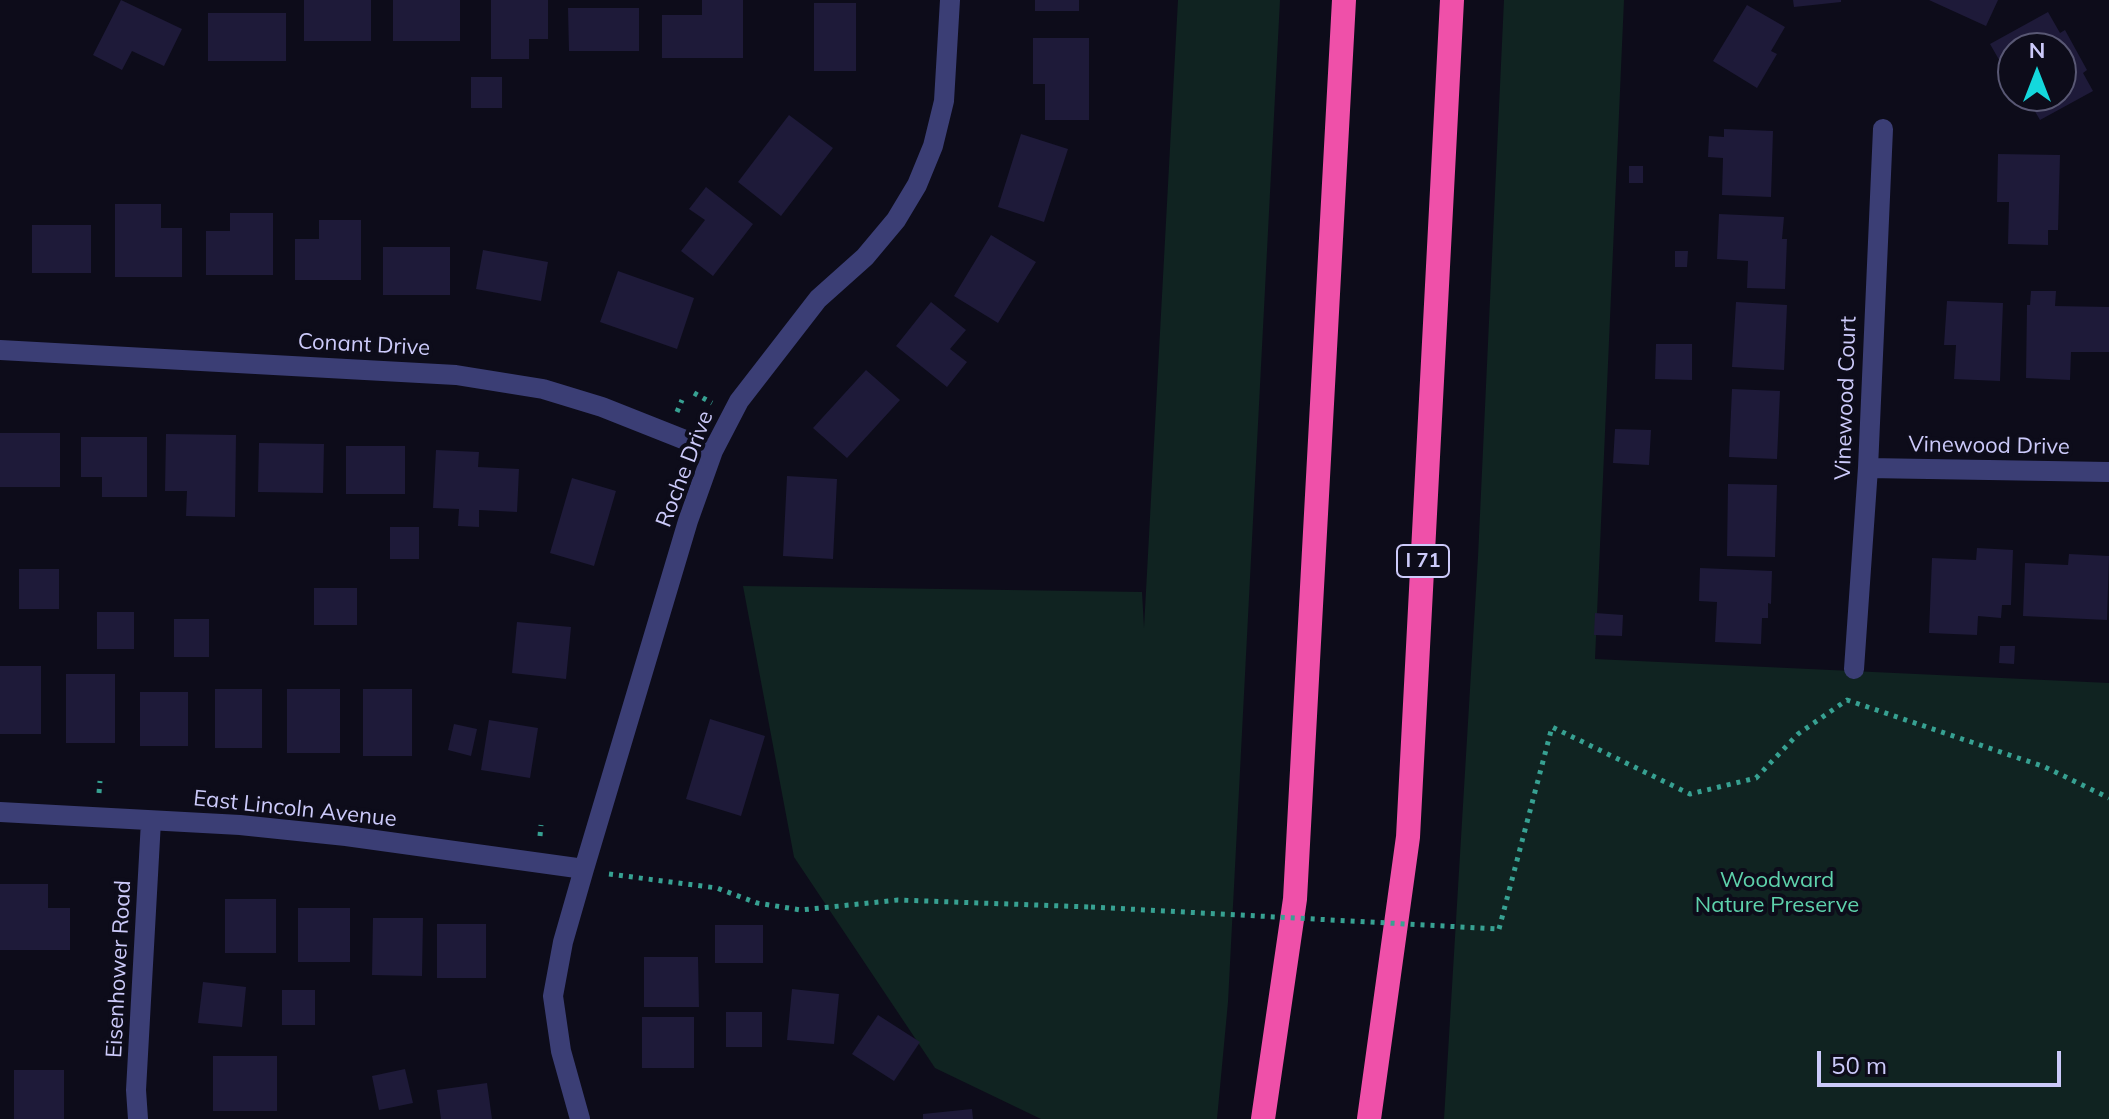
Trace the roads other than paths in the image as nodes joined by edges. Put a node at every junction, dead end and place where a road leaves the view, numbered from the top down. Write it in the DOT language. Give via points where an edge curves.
graph roads {
  1 [pos="950,0"];
  2 [pos="1344,0"];
  3 [pos="1452,0"];
  4 [pos="1883,129"];
  5 [pos="0,350"];
  6 [pos="713,451"];
  7 [pos="1868,468"];
  8 [pos="2109,472"];
  9 [pos="1854,669"];
  10 [pos="0,812"];
  11 [pos="151,821"];
  12 [pos="584,869"];
  13 [pos="138,1119"];
  14 [pos="580,1119"];
  15 [pos="1263,1119"];
  16 [pos="1369,1119"];
  1 -- 6 [label="street, Roche Drive" via="944,101 917,185 896,220 818,299 739,401"];
  2 -- 15 [label="highway" via="1295,899"];
  3 -- 16 [label="highway, I 71" via="1408,837"];
  4 -- 7 [label="street, Vinewood Court"];
  5 -- 6 [label="street, Conant Drive" via="456,375 543,389"];
  6 -- 12 [label="street, Roche Drive"];
  7 -- 8 [label="street, Vinewood Drive"];
  7 -- 9 [label="street, Vinewood Court"];
  10 -- 11 [label="street, East Lincoln Avenue"];
  11 -- 12 [label="street, East Lincoln Avenue" via="346,836"];
  11 -- 13 [label="street, Eisenhower Road"];
  12 -- 14 [label="street, Roche Drive" via="553,996"];
}
